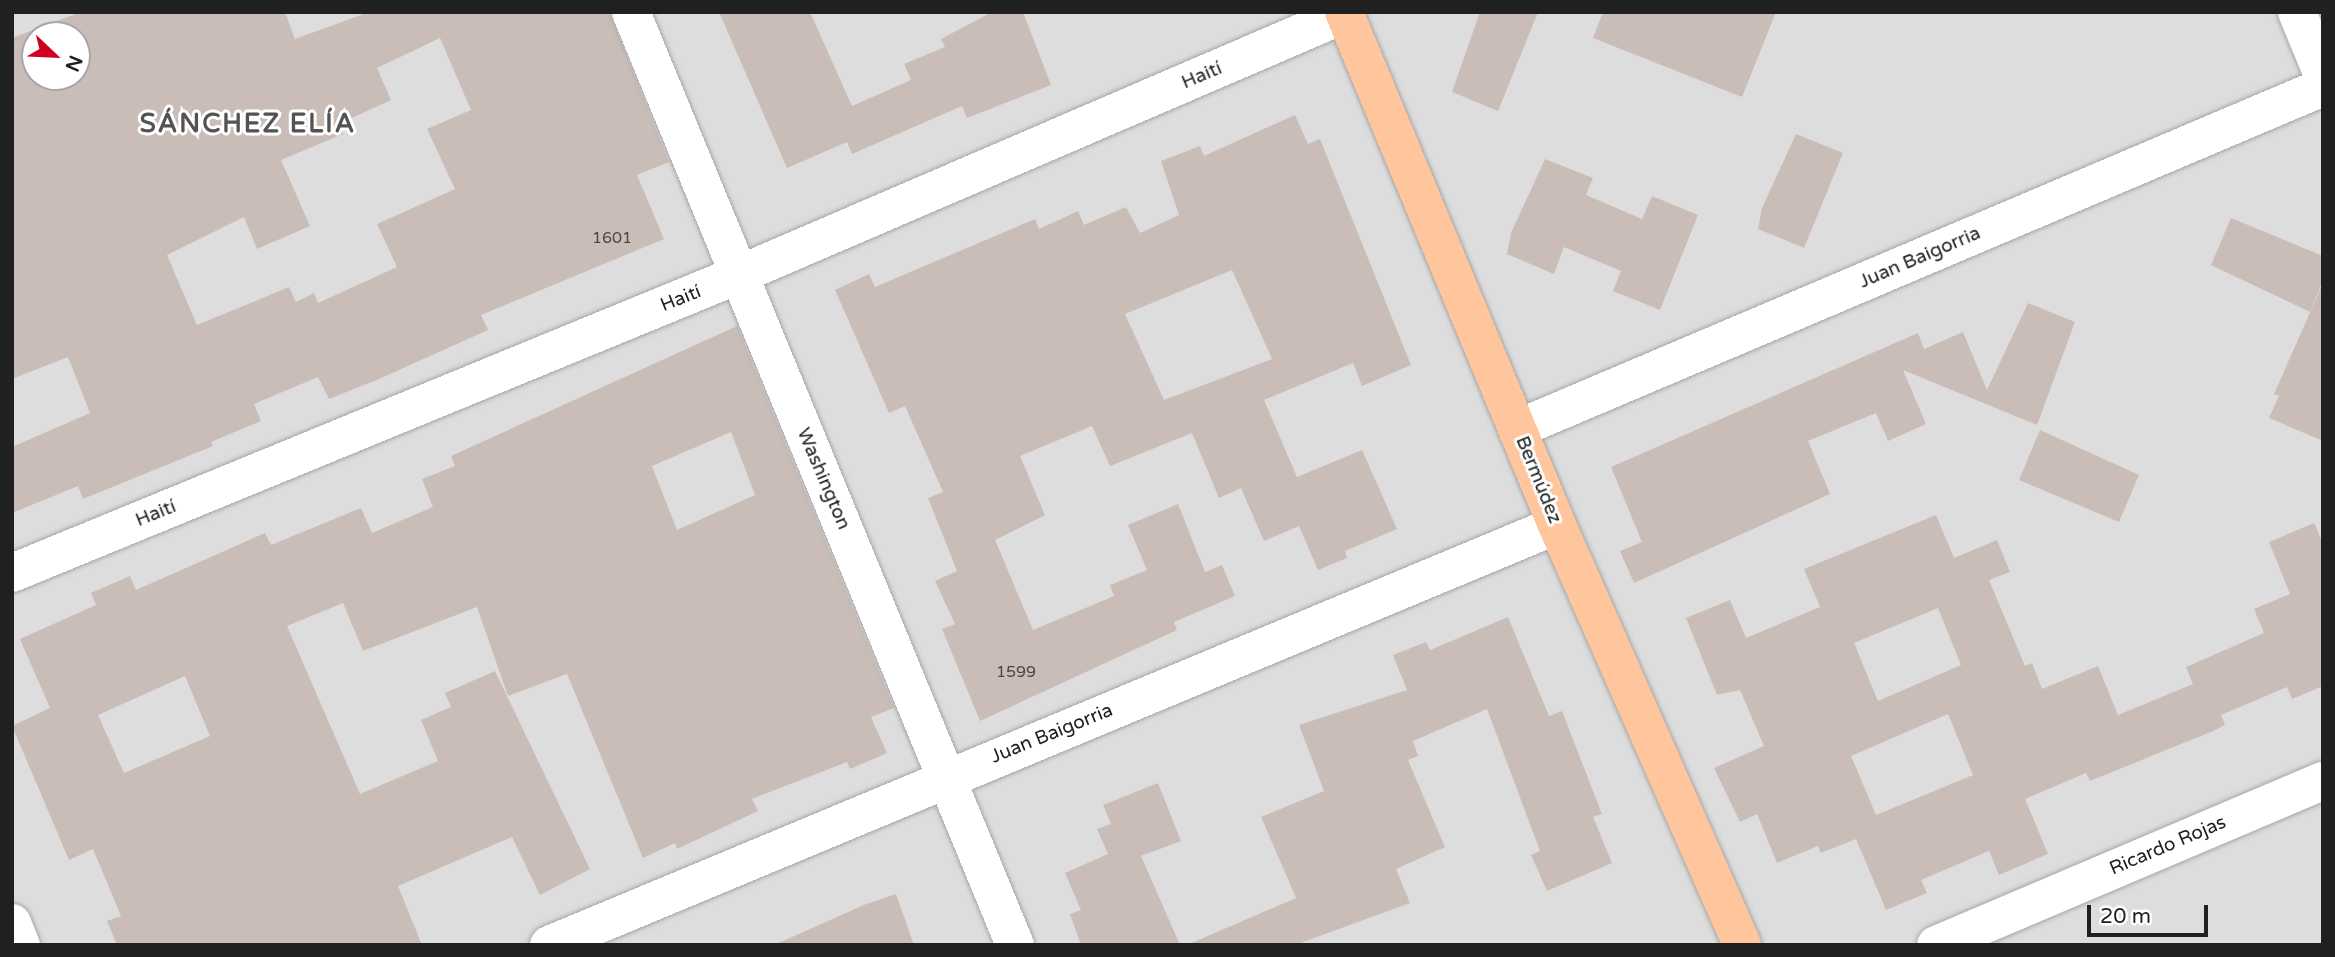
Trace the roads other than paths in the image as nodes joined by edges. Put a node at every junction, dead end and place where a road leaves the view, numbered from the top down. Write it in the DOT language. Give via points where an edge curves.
graph roads {
  1 [pos="631,12"];
  2 [pos="2297,12"];
  3 [pos="1345,13"];
  4 [pos="2323,75"];
  5 [pos="2323,87"];
  6 [pos="738,275"];
  7 [pos="1517,429"];
  8 [pos="1557,525"];
  9 [pos="12,573"];
  10 [pos="947,777"];
  11 [pos="2323,780"];
  12 [pos="12,923"];
  13 [pos="22,945"];
  14 [pos="548,945"];
  15 [pos="1015,945"];
  16 [pos="1742,945"];
  17 [pos="1936,945"];
  1 -- 6 [label="street, Washington"];
  2 -- 4 [label="street"];
  3 -- 6 [label="street, Haití"];
  3 -- 7 [label="main road, Bermúdez"];
  5 -- 7 [label="street, Juan Baigorria"];
  6 -- 9 [label="street, Haití"];
  6 -- 10 [label="street, Washington"];
  7 -- 8 [label="main road, Bermúdez"];
  8 -- 10 [label="street, Juan Baigorria"];
  8 -- 16 [label="main road, Bermúdez"];
  10 -- 14 [label="street, Juan Baigorria"];
  10 -- 15 [label="street, Washington"];
  11 -- 17 [label="street, Ricardo Rojas"];
  12 -- 13 [label="street"];
}
